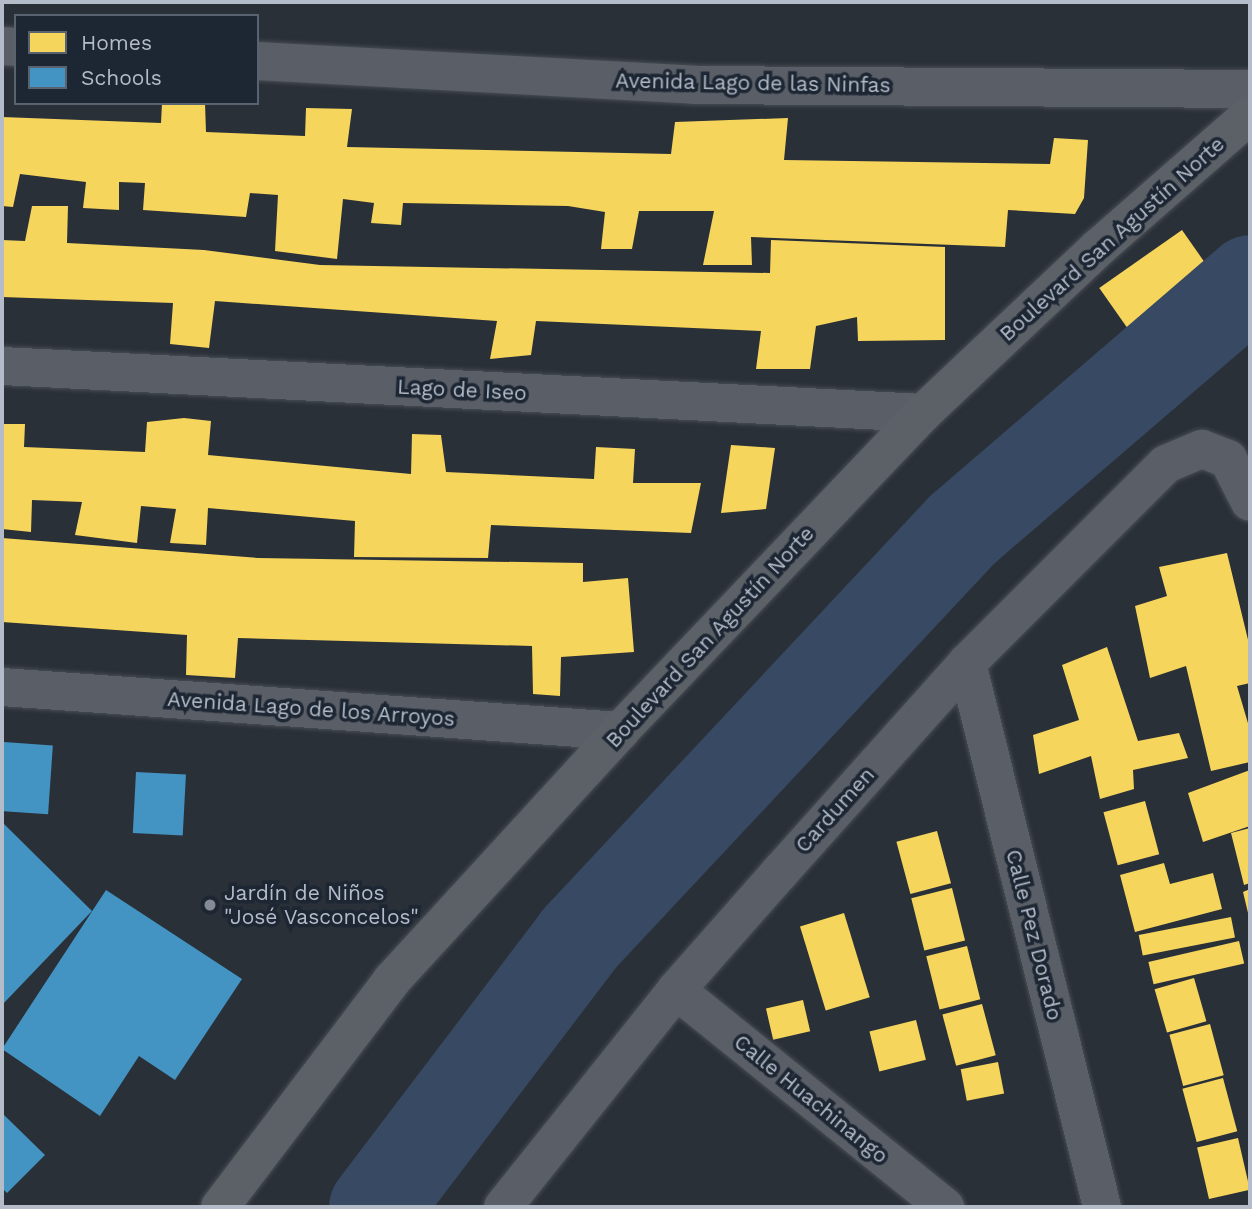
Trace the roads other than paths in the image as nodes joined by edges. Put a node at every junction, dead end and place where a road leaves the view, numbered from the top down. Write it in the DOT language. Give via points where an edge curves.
graph roads {
  1 [pos="259,61"];
  2 [pos="1250,89"];
  3 [pos="1250,115"];
  4 [pos="2,366"];
  5 [pos="923,413"];
  6 [pos="1250,502"];
  7 [pos="967,663"];
  8 [pos="2,687"];
  9 [pos="620,731"];
  10 [pos="676,990"];
  11 [pos="220,1207"];
  12 [pos="503,1207"];
  13 [pos="945,1207"];
  14 [pos="1102,1207"];
  1 -- 2 [label="street, Avenida Lago de las Ninfas" via="694,85"];
  3 -- 5 [label="main road, Boulevard San Agustín Norte" via="1098,248"];
  4 -- 5 [label="street, Lago de Iseo"];
  5 -- 9 [label="main road, Boulevard San Agustín Norte"];
  6 -- 7 [label="street, Cardumen" via="1228,459 1202,449 1166,464"];
  7 -- 10 [label="street, Cardumen"];
  7 -- 14 [label="street, Calle Pez Dorado"];
  8 -- 9 [label="street, Avenida Lago de los Arroyos"];
  9 -- 11 [label="main road, Boulevard San Agustín Norte" via="392,980"];
  10 -- 12 [label="street, Cardumen"];
  10 -- 13 [label="street, Calle Huachinango"];
}
